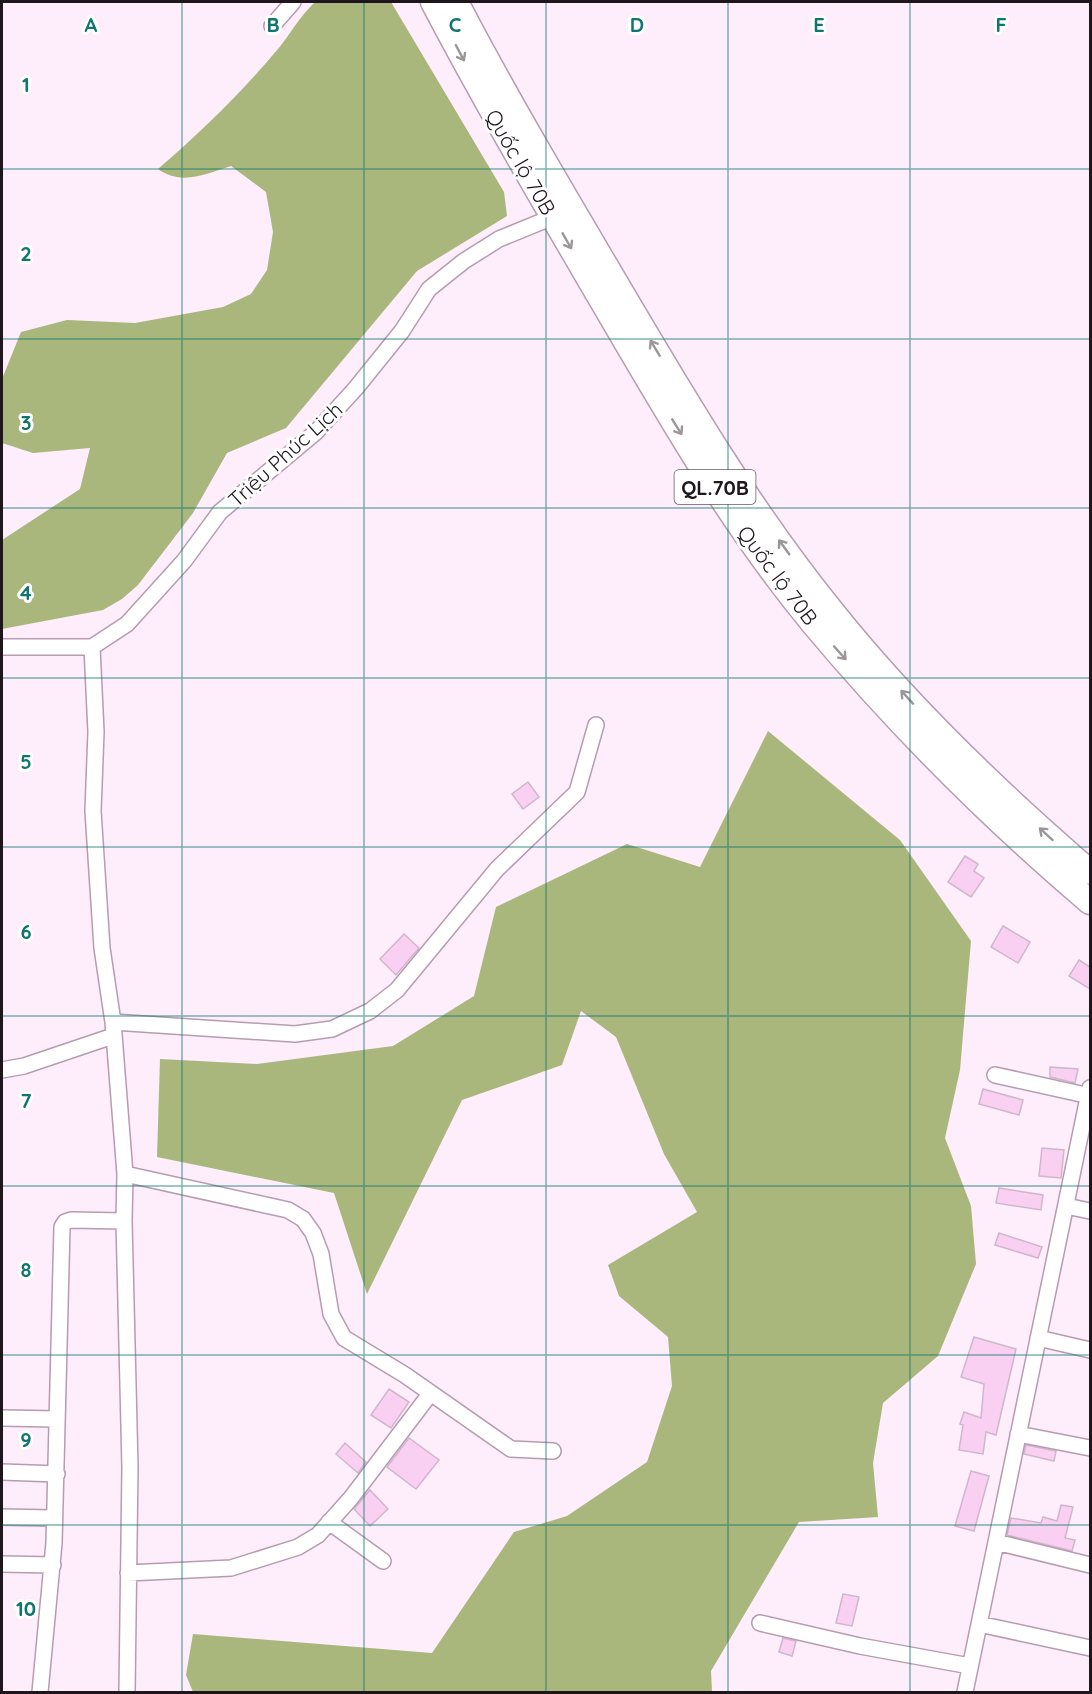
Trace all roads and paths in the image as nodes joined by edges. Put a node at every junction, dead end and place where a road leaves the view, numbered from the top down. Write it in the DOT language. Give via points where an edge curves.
graph roads {
  1 [pos="293,2"];
  2 [pos="433,2"];
  3 [pos="456,2"];
  4 [pos="272,26"];
  5 [pos="553,217"];
  6 [pos="669,394"];
  7 [pos="2,647"];
  8 [pos="92,647"];
  9 [pos="596,725"];
  10 [pos="1090,872"];
  11 [pos="1090,902"];
  12 [pos="113,1029"];
  13 [pos="2,1070"];
  14 [pos="995,1075"];
  15 [pos="1090,1093"];
  16 [pos="125,1174"];
  17 [pos="1066,1206"];
  18 [pos="1090,1211"];
  19 [pos="124,1221"];
  20 [pos="1038,1338"];
  21 [pos="1090,1350"];
  22 [pos="430,1395"];
  23 [pos="2,1418"];
  24 [pos="57,1419"];
  25 [pos="1018,1434"];
  26 [pos="1090,1448"];
  27 [pos="553,1450"];
  28 [pos="2,1473"];
  29 [pos="57,1474"];
  30 [pos="2,1517"];
  31 [pos="53,1518"];
  32 [pos="329,1522"];
  33 [pos="996,1542"];
  34 [pos="383,1561"];
  35 [pos="2,1563"];
  36 [pos="1090,1564"];
  37 [pos="53,1565"];
  38 [pos="128,1573"];
  39 [pos="760,1623"];
  40 [pos="979,1624"];
  41 [pos="1090,1648"];
  42 [pos="970,1666"];
  43 [pos="40,1692"];
  44 [pos="127,1692"];
  45 [pos="964,1692"];
  1 -- 4 [label="street"];
  2 -- 5 [label="main road, Quốc lộ 70B / QL.70B, one-way"];
  6 -- 3 [label="main road, Quốc lộ 70B / QL.70B, one-way"];
  5 -- 6 [label="main road, Quốc lộ 70B / QL.70B, one-way"];
  5 -- 8 [label="street, Triệu Phúc Lịch" via="499,239 429,289 402,330 316,432 220,512 184,561 127,624"];
  10 -- 6 [label="main road, Quốc lộ 70B / QL.70B, one-way" via="939,733 830,610"];
  6 -- 11 [label="main road, Quốc lộ 70B / QL.70B, one-way" via="731,512 812,621 926,750 990,814"];
  7 -- 8 [label="street"];
  8 -- 12 [label="street" via="96,732 94,822 102,948"];
  9 -- 12 [label="street" via="577,792 497,869 397,990 370,1011 332,1029 295,1034"];
  12 -- 13 [label="street" via="24,1066"];
  12 -- 16 [label="street"];
  14 -- 15 [label="street"];
  15 -- 17 [label="street"];
  16 -- 19 [label="street"];
  16 -- 22 [label="street" via="288,1210 303,1219 321,1254 332,1314 344,1338"];
  17 -- 18 [label="street"];
  17 -- 20 [label="street"];
  19 -- 24 [label="street" via="71,1220 62,1227"];
  19 -- 38 [label="street" via="130,1467"];
  20 -- 21 [label="street"];
  20 -- 25 [label="street"];
  22 -- 27 [label="street" via="511,1449"];
  22 -- 32 [label="street"];
  23 -- 24 [label="street"];
  24 -- 29 [label="street"];
  25 -- 26 [label="street"];
  25 -- 33 [label="street"];
  28 -- 29 [label="street"];
  29 -- 31 [label="street"];
  30 -- 31 [label="street"];
  31 -- 37 [label="street"];
  32 -- 34 [label="street"];
  32 -- 38 [label="street" via="318,1535 298,1547 231,1568"];
  33 -- 36 [label="street"];
  33 -- 40 [label="street"];
  35 -- 37 [label="street"];
  37 -- 43 [label="street"];
  38 -- 44 [label="street"];
  39 -- 42 [label="street"];
  40 -- 41 [label="street"];
  40 -- 42 [label="street"];
  42 -- 45 [label="street"];
}
